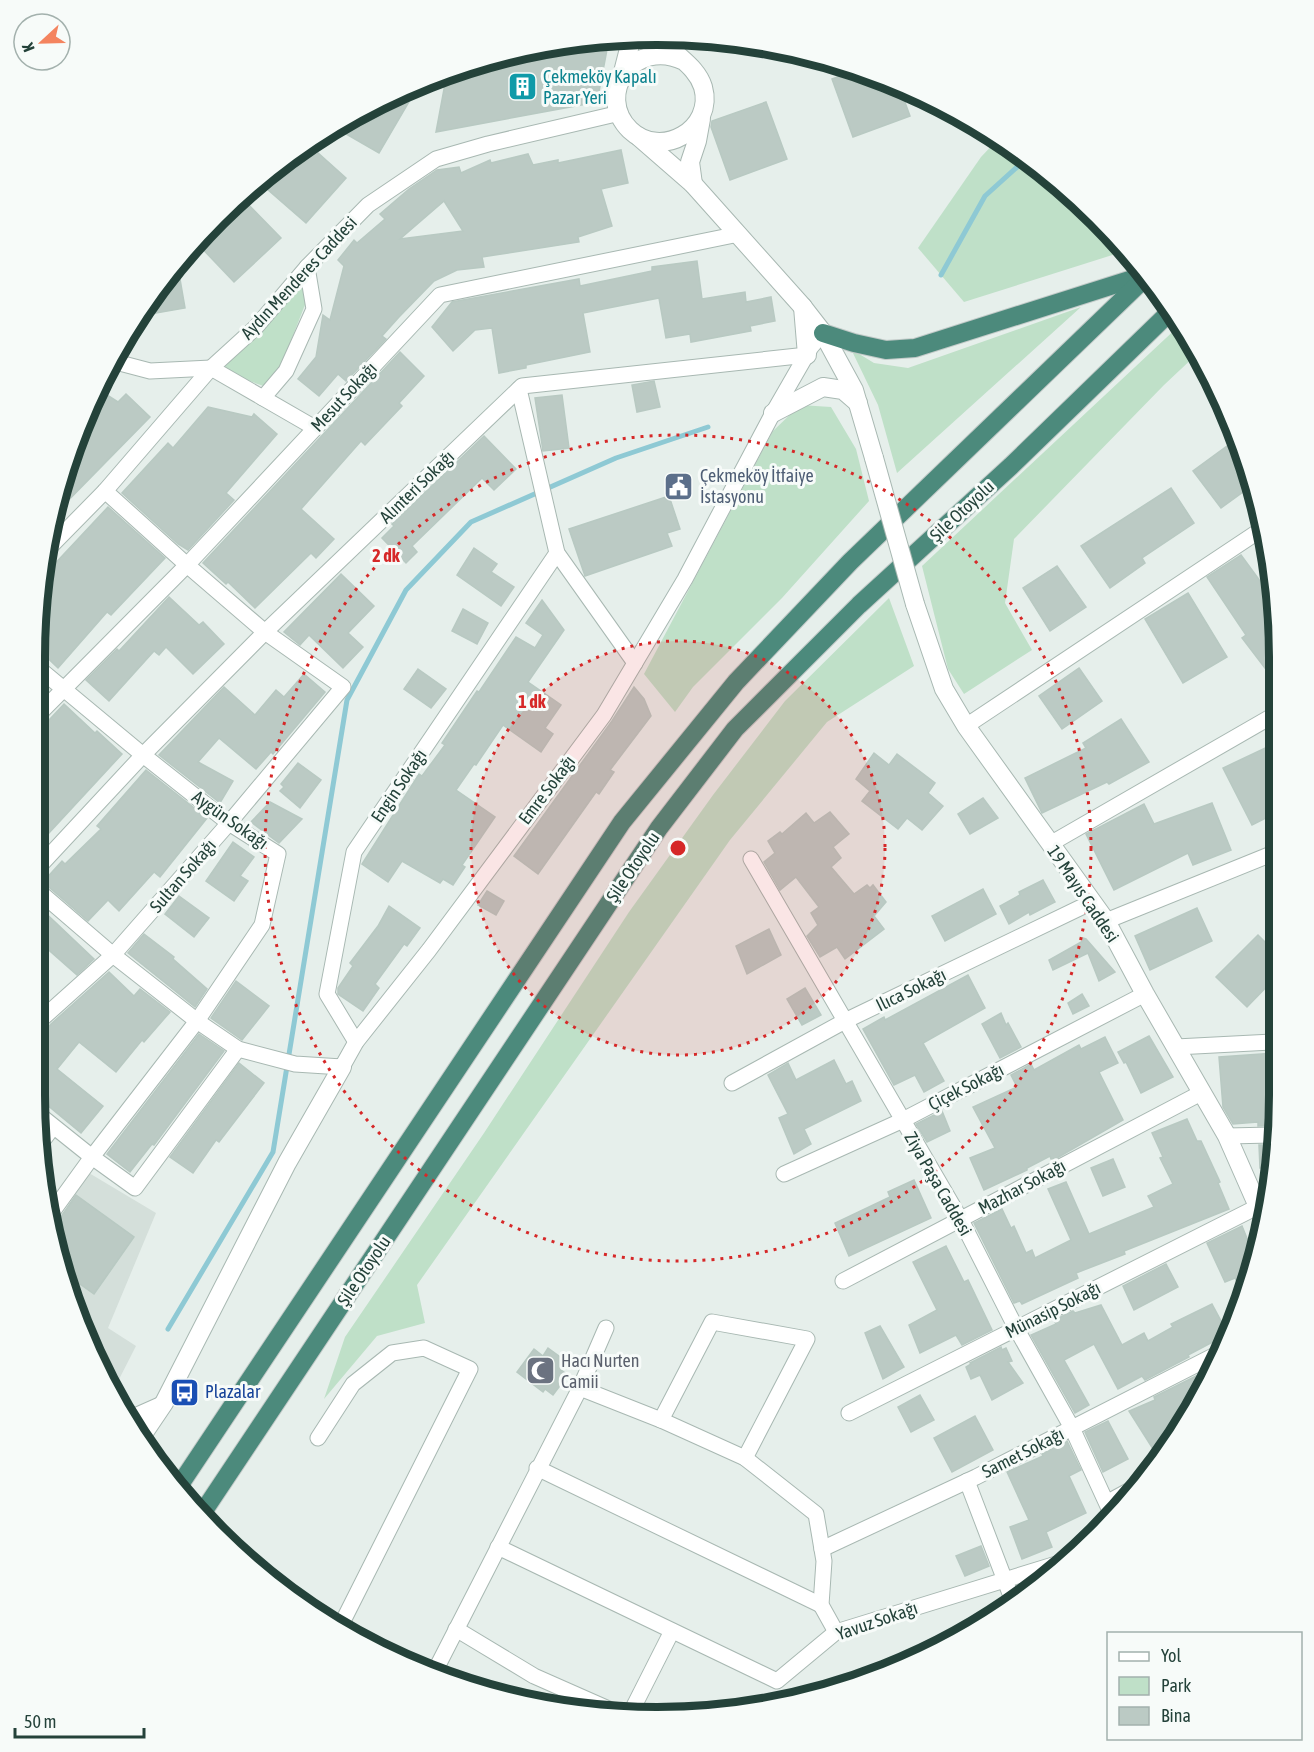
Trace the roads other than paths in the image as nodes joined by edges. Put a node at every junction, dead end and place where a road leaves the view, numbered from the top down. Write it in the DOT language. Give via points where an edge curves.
graph roads {
  1 [pos="666,45"];
  2 [pos="630,46"];
  3 [pos="684,61"];
  4 [pos="620,81"];
  5 [pos="620,113"];
  6 [pos="701,117"];
  7 [pos="639,137"];
  8 [pos="693,184"];
  9 [pos="739,234"];
  10 [pos="307,267"];
  11 [pos="1138,278"];
  12 [pos="1141,281"];
  13 [pos="802,306"];
  14 [pos="1165,316"];
  15 [pos="823,333"];
  16 [pos="807,355"];
  17 [pos="120,363"];
  18 [pos="211,369"];
  19 [pos="519,389"];
  20 [pos="263,398"];
  21 [pos="858,403"];
  22 [pos="773,412"];
  23 [pos="315,428"];
  24 [pos="105,491"];
  25 [pos="1256,533"];
  26 [pos="57,540"];
  27 [pos="557,553"];
  28 [pos="187,565"];
  29 [pos="265,632"];
  30 [pos="635,663"];
  31 [pos="45,673"];
  32 [pos="64,688"];
  33 [pos="45,708"];
  34 [pos="1269,718"];
  35 [pos="966,726"];
  36 [pos="143,755"];
  37 [pos="229,823"];
  38 [pos="1050,844"];
  39 [pos="1269,855"];
  40 [pos="751,859"];
  41 [pos="45,860"];
  42 [pos="45,897"];
  43 [pos="1092,902"];
  44 [pos="1106,921"];
  45 [pos="113,955"];
  46 [pos="1145,994"];
  47 [pos="45,1015"];
  48 [pos="197,1021"];
  49 [pos="845,1021"];
  50 [pos="356,1042"];
  51 [pos="1269,1042"];
  52 [pos="1176,1047"];
  53 [pos="238,1048"];
  54 [pos="342,1067"];
  55 [pos="732,1083"];
  56 [pos="1201,1093"];
  57 [pos="46,1121"];
  58 [pos="902,1121"];
  59 [pos="53,1127"];
  60 [pos="1268,1135"];
  61 [pos="46,1136"];
  62 [pos="1227,1136"];
  63 [pos="92,1157"];
  64 [pos="784,1174"];
  65 [pos="56,1207"];
  66 [pos="1258,1208"];
  67 [pos="1257,1214"];
  68 [pos="961,1220"];
  69 [pos="843,1281"];
  70 [pos="606,1328"];
  71 [pos="1016,1328"];
  72 [pos="1210,1358"];
  73 [pos="579,1388"];
  74 [pos="164,1403"];
  75 [pos="849,1413"];
  76 [pos="136,1415"];
  77 [pos="661,1420"];
  78 [pos="140,1422"];
  79 [pos="1072,1428"];
  80 [pos="145,1431"];
  81 [pos="318,1438"];
  82 [pos="745,1458"];
  83 [pos="537,1468"];
  84 [pos="182,1481"];
  85 [pos="967,1481"];
  86 [pos="1109,1507"];
  87 [pos="206,1508"];
  88 [pos="498,1547"];
  89 [pos="822,1549"];
  90 [pos="1047,1567"];
  91 [pos="1004,1580"];
  92 [pos="1010,1595"];
  93 [pos="821,1605"];
  94 [pos="343,1620"];
  95 [pos="456,1629"];
  96 [pos="672,1631"];
  97 [pos="836,1632"];
  98 [pos="438,1666"];
  99 [pos="598,1704"];
  100 [pos="634,1706"];
  1 -- 3 [label="street"];
  2 -- 4 [label="street"];
  3 -- 4 [label="street" via="664,54 653,55 633,64"];
  3 -- 6 [label="street" via="693,68 703,87"];
  4 -- 5 [label="street"];
  5 -- 7 [label="street"];
  5 -- 10 [label="street, Aydın Menderes Caddesi" via="436,159 368,205"];
  6 -- 7 [label="street" via="688,134 669,142"];
  6 -- 8 [label="street" via="690,162"];
  7 -- 8 [label="street, 19 Mayıs Caddesi"];
  8 -- 9 [label="street, 19 Mayıs Caddesi"];
  9 -- 13 [label="street, 19 Mayıs Caddesi"];
  9 -- 23 [label="street, Mesut Sokağı" via="440,295"];
  10 -- 18 [label="street, Aydın Menderes Caddesi" via="256,327"];
  10 -- 20 [label="street" via="314,309 286,371"];
  11 -- 15 [label="highway" via="915,348 886,350"];
  12 -- 84 [label="highway, Şile Otoyolu" via="850,562 736,682 622,822"];
  13 -- 15 [label="street, 19 Mayıs Caddesi"];
  13 -- 16 [label="street"];
  14 -- 87 [label="highway, Şile Otoyolu" via="1011,466 859,605 735,729 659,828"];
  15 -- 16 [label="street, Emre Sokağı"];
  15 -- 21 [label="street, 19 Mayıs Caddesi"];
  16 -- 19 [label="street"];
  16 -- 22 [label="street, Emre Sokağı"];
  17 -- 18 [label="street" via="150,371"];
  18 -- 20 [label="street"];
  18 -- 24 [label="street, Aydın Menderes Caddesi"];
  19 -- 27 [label="street"];
  19 -- 29 [label="street, Alınteri Sokağı"];
  20 -- 23 [label="street"];
  21 -- 22 [label="street" via="843,390 823,387"];
  21 -- 35 [label="street, 19 Mayıs Caddesi, bridge" via="915,604 944,689"];
  22 -- 30 [label="street, Emre Sokağı" via="685,579"];
  23 -- 28 [label="street, Mesut Sokağı"];
  24 -- 26 [label="street, Aydın Menderes Caddesi"];
  24 -- 28 [label="street"];
  25 -- 35 [label="street"];
  27 -- 30 [label="street"];
  27 -- 50 [label="street, Engin Sokağı" via="354,852 327,994"];
  28 -- 29 [label="street"];
  28 -- 32 [label="street, Mesut Sokağı"];
  29 -- 36 [label="street, Alınteri Sokağı"];
  29 -- 37 [label="street, Sultan Sokağı" via="343,687"];
  30 -- 50 [label="street, Emre Sokağı" via="604,715"];
  31 -- 32 [label="street, Aygün Sokağı"];
  32 -- 33 [label="street, Mesut Sokağı"];
  32 -- 36 [label="street, Aygün Sokağı"];
  34 -- 38 [label="street"];
  35 -- 38 [label="street, 19 Mayıs Caddesi"];
  36 -- 37 [label="street, Aygün Sokağı"];
  36 -- 41 [label="street, Alınteri Sokağı"];
  37 -- 45 [label="street, Sultan Sokağı"];
  37 -- 48 [label="street, Aygün Sokağı" via="278,854 262,925"];
  38 -- 43 [label="street, 19 Mayıs Caddesi"];
  39 -- 44 [label="street"];
  40 -- 49 [label="street, Ziya Paşa Caddesi"];
  42 -- 45 [label="street"];
  43 -- 44 [label="street, 19 Mayıs Caddesi"];
  43 -- 49 [label="street, Ilıca Sokağı"];
  44 -- 46 [label="street, 19 Mayıs Caddesi"];
  45 -- 47 [label="street, Sultan Sokağı"];
  45 -- 48 [label="street"];
  46 -- 52 [label="street, 19 Mayıs Caddesi"];
  46 -- 58 [label="street, Çiçek Sokağı"];
  48 -- 53 [label="street"];
  48 -- 63 [label="street"];
  49 -- 55 [label="street, Ilıca Sokağı"];
  49 -- 58 [label="street, Ziya Paşa Caddesi"];
  50 -- 54 [label="street, Emre Sokağı"];
  51 -- 52 [label="street"];
  52 -- 56 [label="street, 19 Mayıs Caddesi"];
  53 -- 54 [label="street" via="295,1064"];
  53 -- 63 [label="street" via="135,1188"];
  54 -- 74 [label="street, Emre Sokağı" via="287,1163"];
  56 -- 62 [label="street, 19 Mayıs Caddesi"];
  56 -- 68 [label="street, Mazhar Sokağı"];
  57 -- 59 [label="street"];
  58 -- 64 [label="street, Çiçek Sokağı"];
  58 -- 68 [label="street, Ziya Paşa Caddesi"];
  59 -- 61 [label="street"];
  59 -- 63 [label="street"];
  60 -- 62 [label="street"];
  62 -- 66 [label="street, 19 Mayıs Caddesi"];
  63 -- 65 [label="street"];
  67 -- 71 [label="street, Münasip Sokağı"];
  68 -- 69 [label="street, Mazhar Sokağı"];
  68 -- 71 [label="street, Ziya Paşa Caddesi"];
  70 -- 73 [label="street"];
  71 -- 75 [label="street, Münasip Sokağı"];
  71 -- 79 [label="street, Ziya Paşa Caddesi"];
  72 -- 79 [label="street, Samet Sokağı"];
  73 -- 77 [label="street"];
  73 -- 83 [label="street"];
  74 -- 76 [label="street"];
  74 -- 78 [label="street"];
  74 -- 80 [label="street, Emre Sokağı"];
  77 -- 82 [label="street"];
  77 -- 82 [label="street" via="712,1322 807,1339"];
  79 -- 85 [label="street, Samet Sokağı"];
  79 -- 86 [label="street, Ziya Paşa Caddesi"];
  81 -- 94 [label="street" via="353,1384 392,1353 424,1348 470,1369"];
  82 -- 89 [label="street" via="816,1514"];
  83 -- 88 [label="street"];
  83 -- 93 [label="street"];
  85 -- 89 [label="street, Samet Sokağı"];
  85 -- 91 [label="street"];
  88 -- 95 [label="street"];
  88 -- 96 [label="street, Yavuz Sokağı"];
  89 -- 93 [label="street"];
  90 -- 91 [label="street, Yavuz Sokağı"];
  91 -- 92 [label="street"];
  91 -- 97 [label="street, Yavuz Sokağı"];
  93 -- 97 [label="street"];
  95 -- 98 [label="street"];
  95 -- 99 [label="street" via="534,1676"];
  96 -- 97 [label="street, Yavuz Sokağı" via="777,1681"];
  96 -- 100 [label="street"];
}
